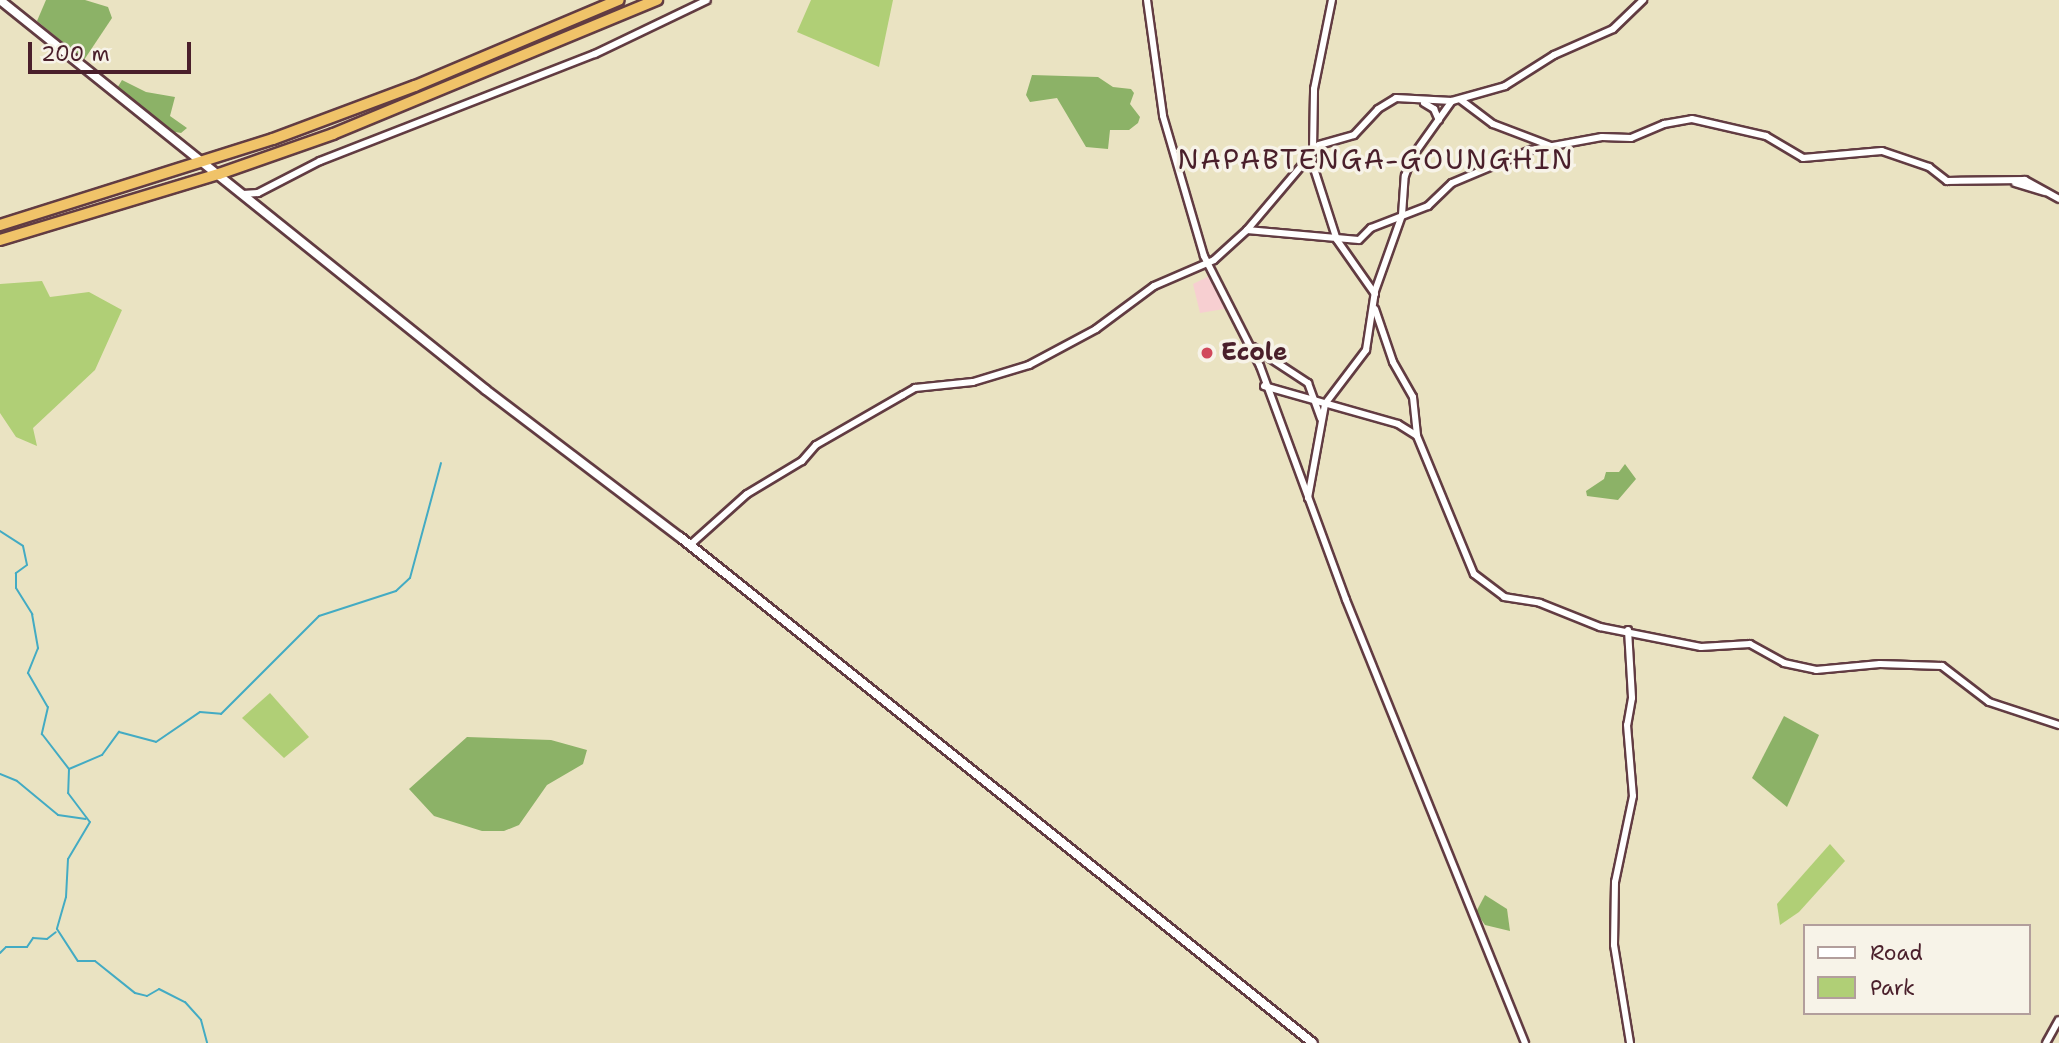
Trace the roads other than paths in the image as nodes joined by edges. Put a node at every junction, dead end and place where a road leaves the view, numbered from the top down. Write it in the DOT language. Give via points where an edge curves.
graph roads {
  1 [pos="0,0"];
  2 [pos="618,0"];
  3 [pos="657,0"];
  4 [pos="707,0"];
  5 [pos="1147,0"];
  6 [pos="1332,0"];
  7 [pos="1643,0"];
  8 [pos="1461,100"];
  9 [pos="1452,101"];
  10 [pos="1423,102"];
  11 [pos="1439,122"];
  12 [pos="1553,147"];
  13 [pos="1312,152"];
  14 [pos="204,163"];
  15 [pos="219,174"];
  16 [pos="243,194"];
  17 [pos="2059,199"];
  18 [pos="1402,215"];
  19 [pos="0,225"];
  20 [pos="1248,230"];
  21 [pos="0,240"];
  22 [pos="1337,240"];
  23 [pos="1207,262"];
  24 [pos="1375,295"];
  25 [pos="1375,309"];
  26 [pos="1251,345"];
  27 [pos="1264,386"];
  28 [pos="1317,399"];
  29 [pos="1326,403"];
  30 [pos="1322,421"];
  31 [pos="1417,436"];
  32 [pos="1307,499"];
  33 [pos="690,545"];
  34 [pos="1628,630"];
  35 [pos="2059,725"];
  36 [pos="2059,1020"];
  37 [pos="1313,1043"];
  38 [pos="1525,1043"];
  39 [pos="1630,1043"];
  40 [pos="2046,1043"];
  1 -- 14 [label="street"];
  2 -- 14 [label="highway" via="415,86"];
  3 -- 15 [label="highway" via="444,92"];
  4 -- 16 [label="street" via="595,54 320,162 258,193"];
  5 -- 23 [label="street" via="1163,116"];
  6 -- 13 [label="street" via="1314,89"];
  7 -- 8 [label="street" via="1613,29 1554,55 1504,86"];
  8 -- 9 [label="street"];
  8 -- 12 [label="street" via="1493,124"];
  9 -- 10 [label="street"];
  9 -- 11 [label="street"];
  10 -- 11 [label="street" via="1434,109"];
  10 -- 13 [label="street" via="1390,100 1354,135"];
  11 -- 18 [label="street" via="1406,170"];
  12 -- 17 [label="street" via="1602,137 1627,138 1692,119 1766,136 1803,158 1882,151 1929,167 1947,181 2035,182"];
  12 -- 18 [label="street" via="1531,150 1451,183 1428,206"];
  13 -- 20 [label="street"];
  13 -- 22 [label="street"];
  14 -- 15 [label="street"];
  14 -- 19 [label="highway"];
  15 -- 16 [label="street"];
  15 -- 21 [label="highway"];
  16 -- 33 [label="street" via="485,390"];
  18 -- 22 [label="street" via="1371,228 1359,240"];
  18 -- 24 [label="street"];
  20 -- 22 [label="street"];
  20 -- 23 [label="street"];
  22 -- 24 [label="street"];
  23 -- 26 [label="street"];
  23 -- 33 [label="street" via="1154,286 1096,329 1029,365 973,382 915,388 902,395 816,445 802,461 747,494"];
  24 -- 25 [label="street"];
  25 -- 29 [label="street" via="1363,358"];
  25 -- 31 [label="street" via="1393,362 1413,397"];
  26 -- 27 [label="street"];
  26 -- 28 [label="street" via="1294,372"];
  27 -- 28 [label="street" via="1284,395"];
  27 -- 32 [label="street"];
  28 -- 29 [label="street"];
  28 -- 30 [label="street"];
  29 -- 30 [label="street"];
  29 -- 31 [label="street" via="1398,424"];
  30 -- 32 [label="street"];
  31 -- 34 [label="street" via="1461,548 1480,581 1504,597 1540,603 1600,627"];
  32 -- 38 [label="street"];
  33 -- 37 [label="street"];
  34 -- 35 [label="street" via="1700,647 1750,644 1784,663 1816,670 1888,663 1942,666 1989,702"];
  34 -- 39 [label="street" via="1632,698 1627,725 1633,796 1615,882 1614,945"];
  36 -- 40 [label="street"];
}
